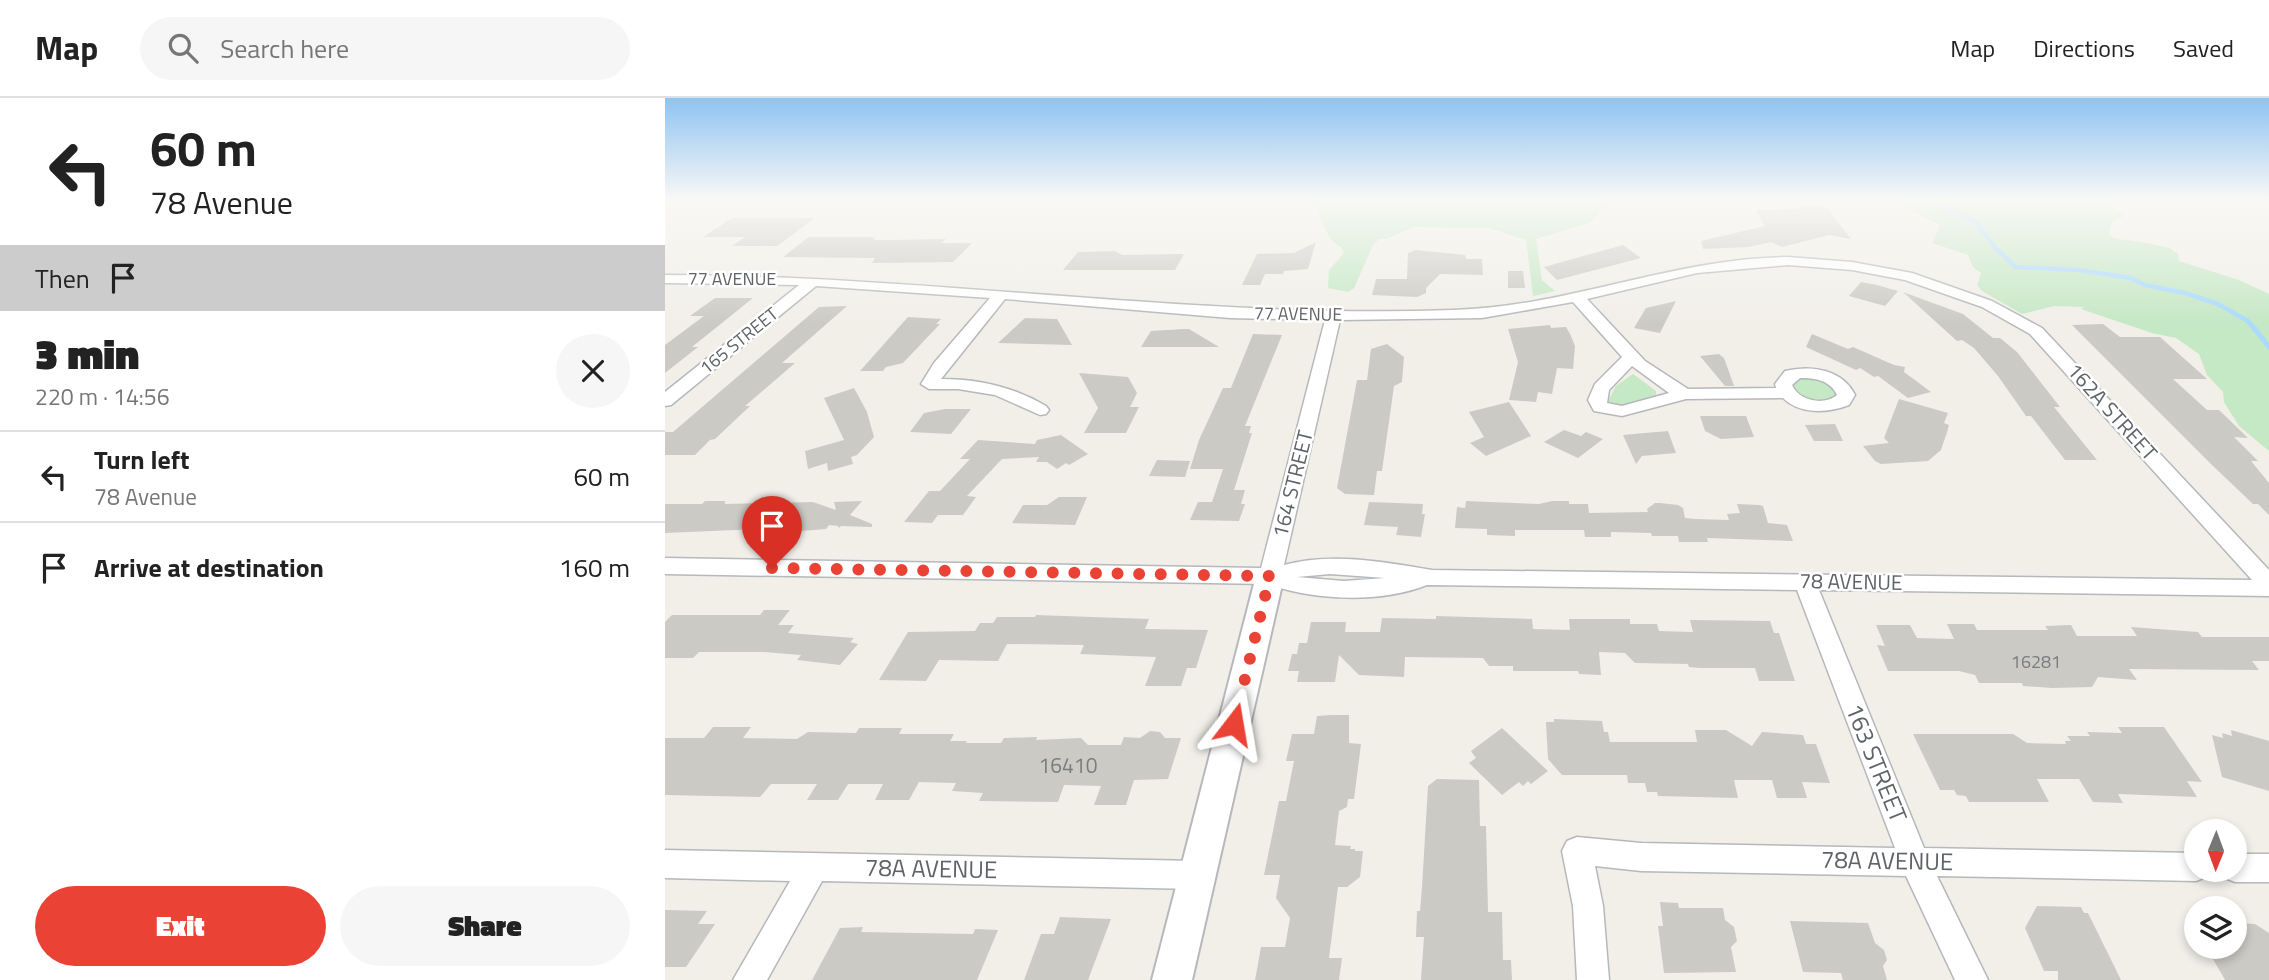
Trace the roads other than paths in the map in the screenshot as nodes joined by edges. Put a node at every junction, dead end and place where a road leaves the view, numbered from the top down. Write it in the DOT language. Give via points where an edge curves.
graph roads {
  1 [pos="665,278"];
  2 [pos="1925,281"];
  3 [pos="812,282"];
  4 [pos="1001,295"];
  5 [pos="1576,296"];
  6 [pos="1334,315"];
  7 [pos="1632,357"];
  8 [pos="1787,393"];
  9 [pos="1685,394"];
  10 [pos="668,396"];
  11 [pos="1040,410"];
  12 [pos="665,566"];
  13 [pos="1270,576"];
  14 [pos="1805,582"];
  15 [pos="2269,586"];
  16 [pos="1915,862"];
  17 [pos="665,864"];
  18 [pos="815,866"];
  19 [pos="2184,867"];
  20 [pos="2247,868"];
  21 [pos="2269,868"];
  22 [pos="1197,875"];
  23 [pos="749,980"];
  24 [pos="1172,980"];
  25 [pos="1593,980"];
  26 [pos="1972,980"];
  1 -- 3 [label="street, 77 AVENUE"];
  2 -- 5 [label="street, 77 AVENUE" via="1856,266 1775,261 1693,270"];
  2 -- 15 [label="street, 162A STREET" via="1990,306 2042,337"];
  3 -- 4 [label="street, 77 AVENUE"];
  3 -- 10 [label="street, 165 STREET"];
  4 -- 6 [label="street, 77 AVENUE" via="1242,313"];
  4 -- 11 [label="street" via="929,384 968,383 1022,398"];
  5 -- 6 [label="street, 77 AVENUE" via="1486,313"];
  5 -- 7 [label="street"];
  6 -- 13 [label="street, 164 STREET"];
  7 -- 9 [label="street" via="1658,381"];
  7 -- 9 [label="street" via="1601,388 1600,407 1622,411"];
  8 -- 9 [label="street"];
  12 -- 13 [label="street, 78 AVENUE"];
  13 -- 14 [label="street, 78 AVENUE" via="1303,588 1365,588 1432,578"];
  13 -- 22 [label="street, 164 STREET"];
  14 -- 15 [label="street, 78 AVENUE"];
  14 -- 16 [label="street, 163 STREET"];
  16 -- 19 [label="street, 78A AVENUE"];
  16 -- 25 [label="street, 78A AVENUE" via="1641,857 1577,851 1588,906"];
  16 -- 26 [label="street, 163 STREET"];
  17 -- 18 [label="street, 78A AVENUE"];
  18 -- 22 [label="street, 78A AVENUE"];
  18 -- 23 [label="street"];
  20 -- 21 [label="street"];
  22 -- 24 [label="street, 164 STREET"];
}
